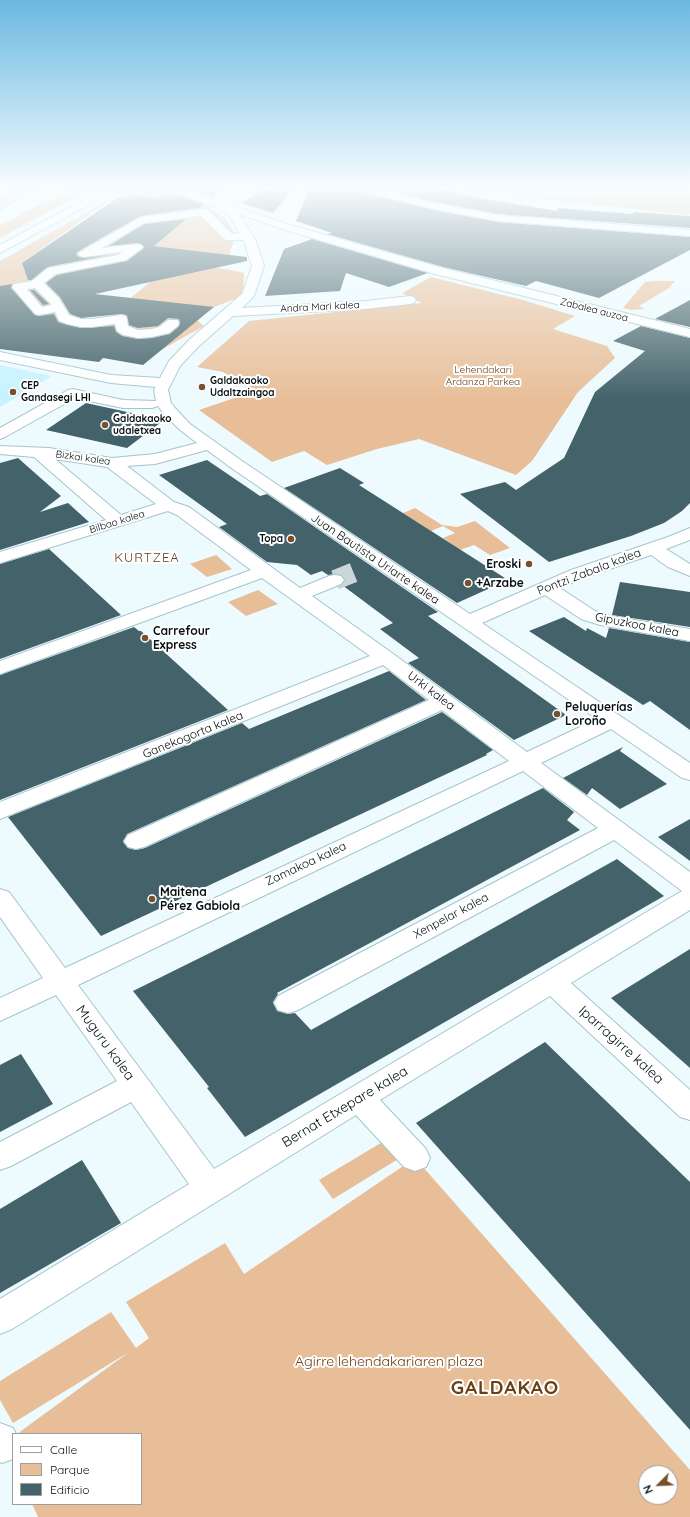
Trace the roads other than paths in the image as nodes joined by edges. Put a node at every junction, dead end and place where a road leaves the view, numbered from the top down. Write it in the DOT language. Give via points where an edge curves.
graph roads {
  1 [pos="118,259"];
  2 [pos="256,259"];
  3 [pos="395,259"];
  4 [pos="36,278"];
  5 [pos="410,300"];
  6 [pos="59,308"];
  7 [pos="229,312"];
  8 [pos="173,323"];
  9 [pos="152,333"];
  10 [pos="690,333"];
  11 [pos="194,343"];
  12 [pos="0,356"];
  13 [pos="164,383"];
  14 [pos="152,404"];
  15 [pos="202,440"];
  16 [pos="1,445"];
  17 [pos="38,452"];
  18 [pos="112,463"];
  19 [pos="168,506"];
  20 [pos="119,522"];
  21 [pos="690,533"];
  22 [pos="653,548"];
  23 [pos="0,558"];
  24 [pos="264,571"];
  25 [pos="690,571"];
  26 [pos="335,580"];
  27 [pos="545,587"];
  28 [pos="298,595"];
  29 [pos="468,622"];
  30 [pos="690,635"];
  31 [pos="385,657"];
  32 [pos="0,668"];
  33 [pos="445,701"];
  34 [pos="613,720"];
  35 [pos="524,761"];
  36 [pos="690,773"];
  37 [pos="0,811"];
  38 [pos="615,829"];
  39 [pos="136,841"];
  40 [pos="690,885"];
  41 [pos="0,898"];
  42 [pos="690,898"];
  43 [pos="60,981"];
  44 [pos="552,982"];
  45 [pos="288,1004"];
  46 [pos="0,1010"];
  47 [pos="136,1085"];
  48 [pos="360,1098"];
  49 [pos="690,1108"];
  50 [pos="0,1157"];
  51 [pos="415,1158"];
  52 [pos="210,1188"];
  53 [pos="0,1318"];
  1 -- 4 [label="street" via="52,271"];
  2 -- 7 [label="street, Juan Bautista Uriarte kalea" via="258,266 248,296"];
  3 -- 10 [label="street, Zabalea auzoa"];
  4 -- 6 [label="street"];
  4 -- 6 [label="street" via="13,286 39,311"];
  5 -- 7 [label="street, Andra Mari kalea"];
  6 -- 9 [label="street" via="64,318 81,323 121,319 122,328 128,332"];
  7 -- 11 [label="street, Juan Bautista Uriarte kalea"];
  8 -- 9 [label="street" via="164,330"];
  9 -- 11 [label="street"];
  11 -- 13 [label="street, Juan Bautista Uriarte kalea" via="174,364"];
  12 -- 13 [label="street" via="111,379"];
  13 -- 15 [label="street, Juan Bautista Uriarte kalea" via="161,390 169,411"];
  14 -- 16 [label="street" via="123,404 73,393"];
  15 -- 16 [label="street, Bizkai kalea" via="110,453 48,441"];
  15 -- 18 [label="street, Bizkai kalea" via="155,459"];
  15 -- 29 [label="street, Juan Bautista Uriarte kalea"];
  16 -- 17 [label="street, Bizkai kalea"];
  17 -- 18 [label="street, Bizkai kalea"];
  17 -- 20 [label="street"];
  18 -- 19 [label="street, Bilbao kalea"];
  19 -- 20 [label="street, Bilbao kalea"];
  19 -- 24 [label="street, Urki kalea" via="183,511"];
  20 -- 23 [label="street, Bilbao kalea"];
  21 -- 22 [label="street, Pontzi Zabala kalea"];
  22 -- 25 [label="street"];
  22 -- 27 [label="street, Pontzi Zabala kalea"];
  24 -- 28 [label="street, Urki kalea"];
  24 -- 32 [label="street"];
  26 -- 28 [label="street"];
  27 -- 29 [label="street, Pontzi Zabala kalea"];
  27 -- 30 [label="street, Gipuzkoa kalea" via="588,615 607,621"];
  28 -- 31 [label="street, Urki kalea"];
  29 -- 34 [label="street, Juan Bautista Uriarte kalea"];
  31 -- 33 [label="street, Urki kalea"];
  31 -- 37 [label="street, Ganekogorta kalea"];
  33 -- 35 [label="street, Urki kalea"];
  33 -- 39 [label="street"];
  34 -- 35 [label="street, Zamakoa kalea"];
  34 -- 36 [label="street, Juan Bautista Uriarte kalea"];
  35 -- 38 [label="street, Urki kalea"];
  35 -- 43 [label="street, Zamakoa kalea"];
  38 -- 40 [label="street, Urki kalea"];
  38 -- 45 [label="street, Xenpelar kalea"];
  41 -- 43 [label="street, Muguru kalea"];
  42 -- 44 [label="street, Bernat Etxepare kalea"];
  43 -- 46 [label="street, Zamakoa kalea"];
  43 -- 47 [label="street, Muguru kalea"];
  44 -- 48 [label="street, Bernat Etxepare kalea"];
  44 -- 49 [label="street, Iparragirre kalea"];
  47 -- 50 [label="street"];
  47 -- 52 [label="street, Muguru kalea"];
  48 -- 51 [label="street"];
  48 -- 52 [label="street, Bernat Etxepare kalea"];
  52 -- 53 [label="street, Bernat Etxepare kalea"];
}
